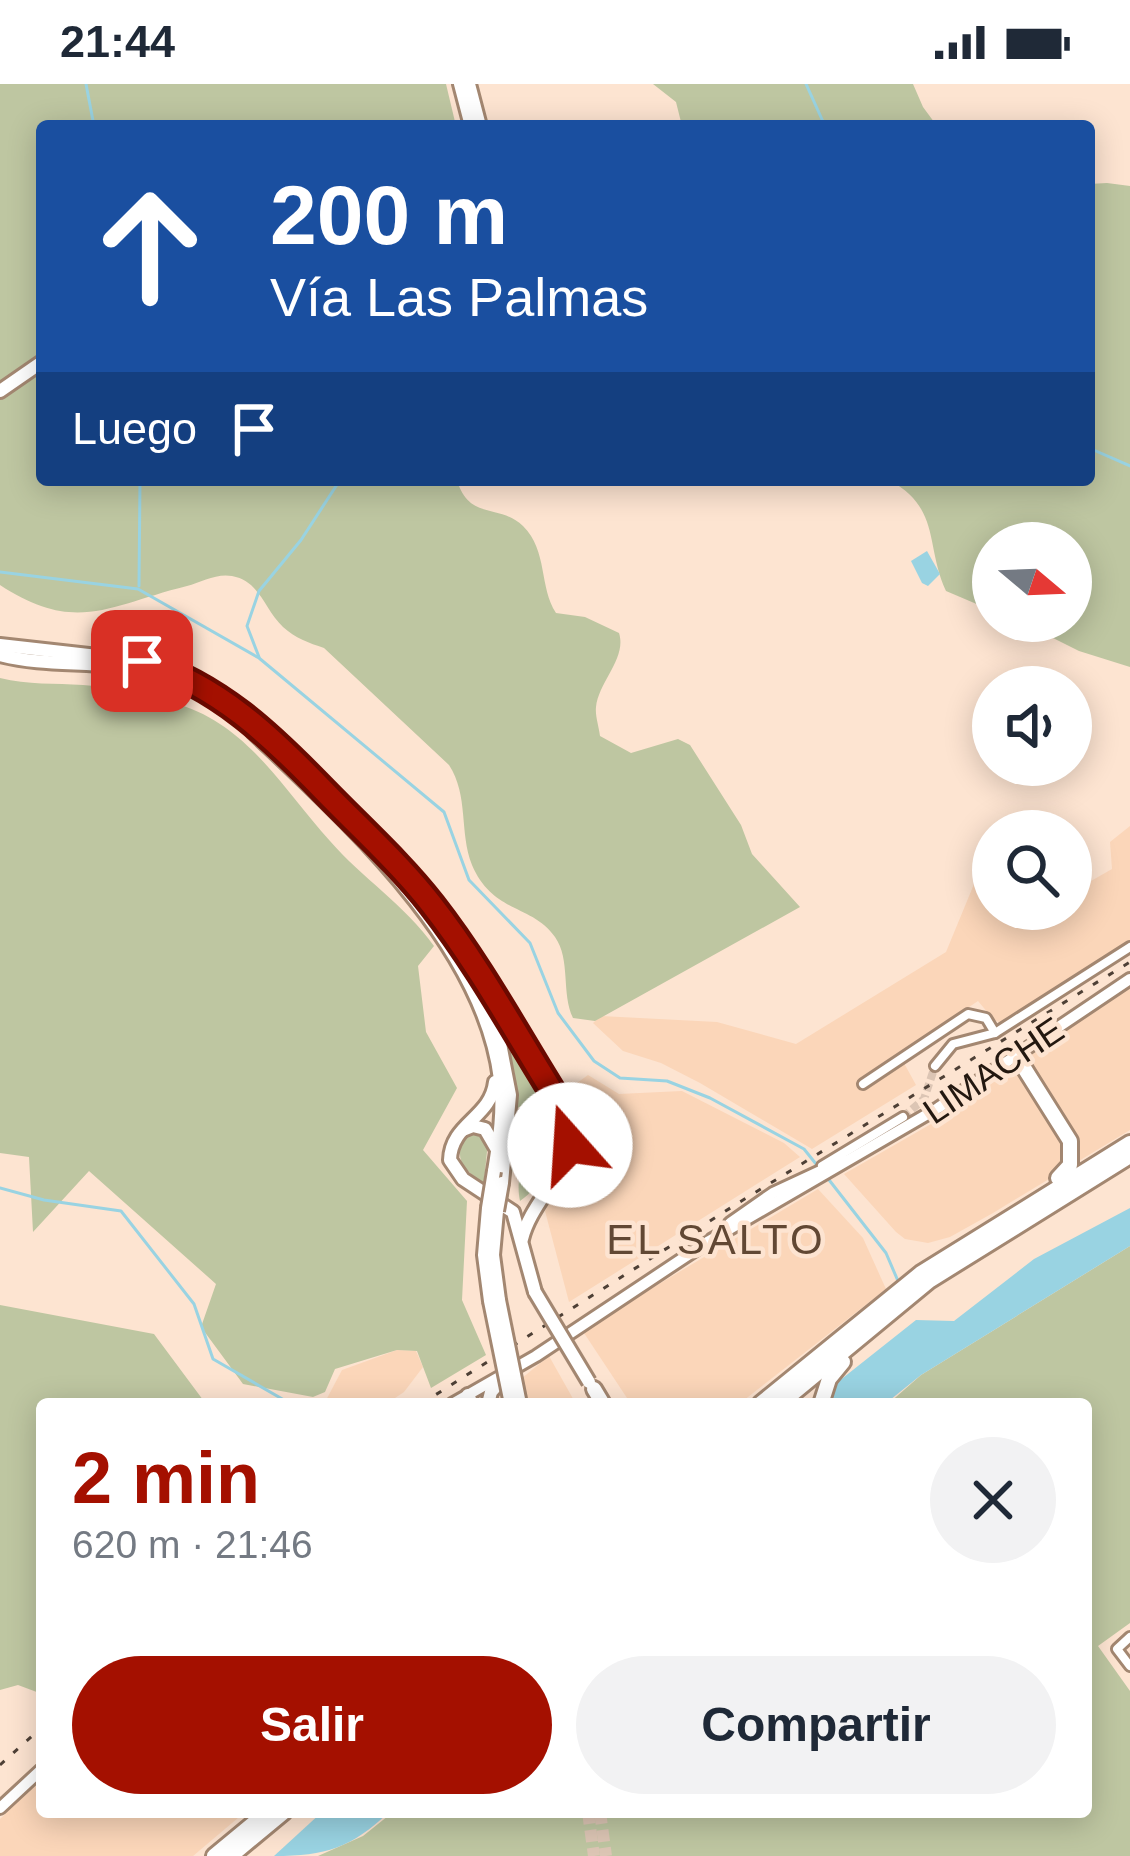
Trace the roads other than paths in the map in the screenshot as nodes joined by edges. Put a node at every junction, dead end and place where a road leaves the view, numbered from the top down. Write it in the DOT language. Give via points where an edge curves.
graph roads {
  1 [pos="460,88"];
  2 [pos="469,120"];
  3 [pos="477,120"];
  4 [pos="36,361"];
  5 [pos="0,386"];
  6 [pos="0,645"];
  7 [pos="0,655"];
  8 [pos="1130,947"];
  9 [pos="467,959"];
  10 [pos="1130,979"];
  11 [pos="994,1033"];
  12 [pos="1016,1054"];
  13 [pos="496,1057"];
  14 [pos="935,1066"];
  15 [pos="863,1084"];
  16 [pos="902,1117"];
  17 [pos="457,1134"];
  18 [pos="508,1135"];
  19 [pos="1130,1143"];
  20 [pos="497,1154"];
  21 [pos="1130,1156"];
  22 [pos="828,1166"];
  23 [pos="498,1177"];
  24 [pos="1038,1198"];
  25 [pos="503,1212"];
  26 [pos="522,1239"];
  27 [pos="927,1281"];
  28 [pos="494,1300"];
  29 [pos="614,1301"];
  30 [pos="901,1301"];
  31 [pos="506,1375"];
  32 [pos="595,1395"];
  33 [pos="465,1398"];
  34 [pos="466,1398"];
  35 [pos="490,1398"];
  36 [pos="510,1398"];
  37 [pos="518,1398"];
  38 [pos="756,1398"];
  39 [pos="768,1398"];
  40 [pos="787,1398"];
  41 [pos="822,1398"];
  42 [pos="1130,1637"];
  43 [pos="1130,1666"];
  44 [pos="36,1775"];
  45 [pos="0,1808"];
  46 [pos="260,1818"];
  47 [pos="277,1818"];
  48 [pos="214,1856"];
  49 [pos="231,1856"];
  1 -- 2 [label="highway"];
  1 -- 3 [label="highway"];
  4 -- 5 [label="highway"];
  6 -- 9 [label="highway" via="142,661 226,700 408,877"];
  7 -- 13 [label="highway" via="135,668 232,714 425,913 473,992"];
  8 -- 11 [label="street, LIMACHE"];
  9 -- 18 [label="highway" via="506,1057"];
  9 -- 26 [label="highway" via="571,1128 562,1167"];
  10 -- 12 [label="main road, LIMACHE"];
  11 -- 14 [label="street, LIMACHE" via="953,1044"];
  11 -- 15 [label="street" via="981,1015 968,1014"];
  12 -- 22 [label="main road, LIMACHE" via="938,1108"];
  12 -- 24 [label="highway" via="1072,1151 1067,1170"];
  13 -- 17 [label="highway" via="491,1101"];
  13 -- 20 [label="highway"];
  16 -- 22 [label="street, LIMACHE"];
  17 -- 20 [label="highway" via="481,1127"];
  17 -- 25 [label="highway" via="455,1172"];
  18 -- 23 [label="highway"];
  18 -- 25 [label="highway" via="533,1111 552,1114 563,1128 542,1189"];
  19 -- 24 [label="highway"];
  20 -- 23 [label="highway"];
  21 -- 27 [label="highway"];
  22 -- 29 [label="main road, LIMACHE"];
  23 -- 25 [label="highway, bridge"];
  24 -- 27 [label="highway"];
  25 -- 26 [label="highway"];
  25 -- 28 [label="highway"];
  26 -- 32 [label="highway, bridge" via="535,1292"];
  27 -- 30 [label="highway"];
  28 -- 36 [label="highway, bridge"];
  28 -- 37 [label="highway, bridge"];
  29 -- 31 [label="main road, LIMACHE"];
  29 -- 33 [label="main road, LIMACHE"];
  30 -- 38 [label="highway" via="834,1335"];
  30 -- 39 [label="highway"];
  30 -- 40 [label="highway"];
  30 -- 41 [label="highway" via="837,1368"];
  31 -- 34 [label="main road, LIMACHE"];
  31 -- 35 [label="highway"];
  42 -- 43 [label="street" via="1117,1649"];
  44 -- 45 [label="main road"];
  46 -- 48 [label="highway"];
  47 -- 49 [label="highway"];
}
